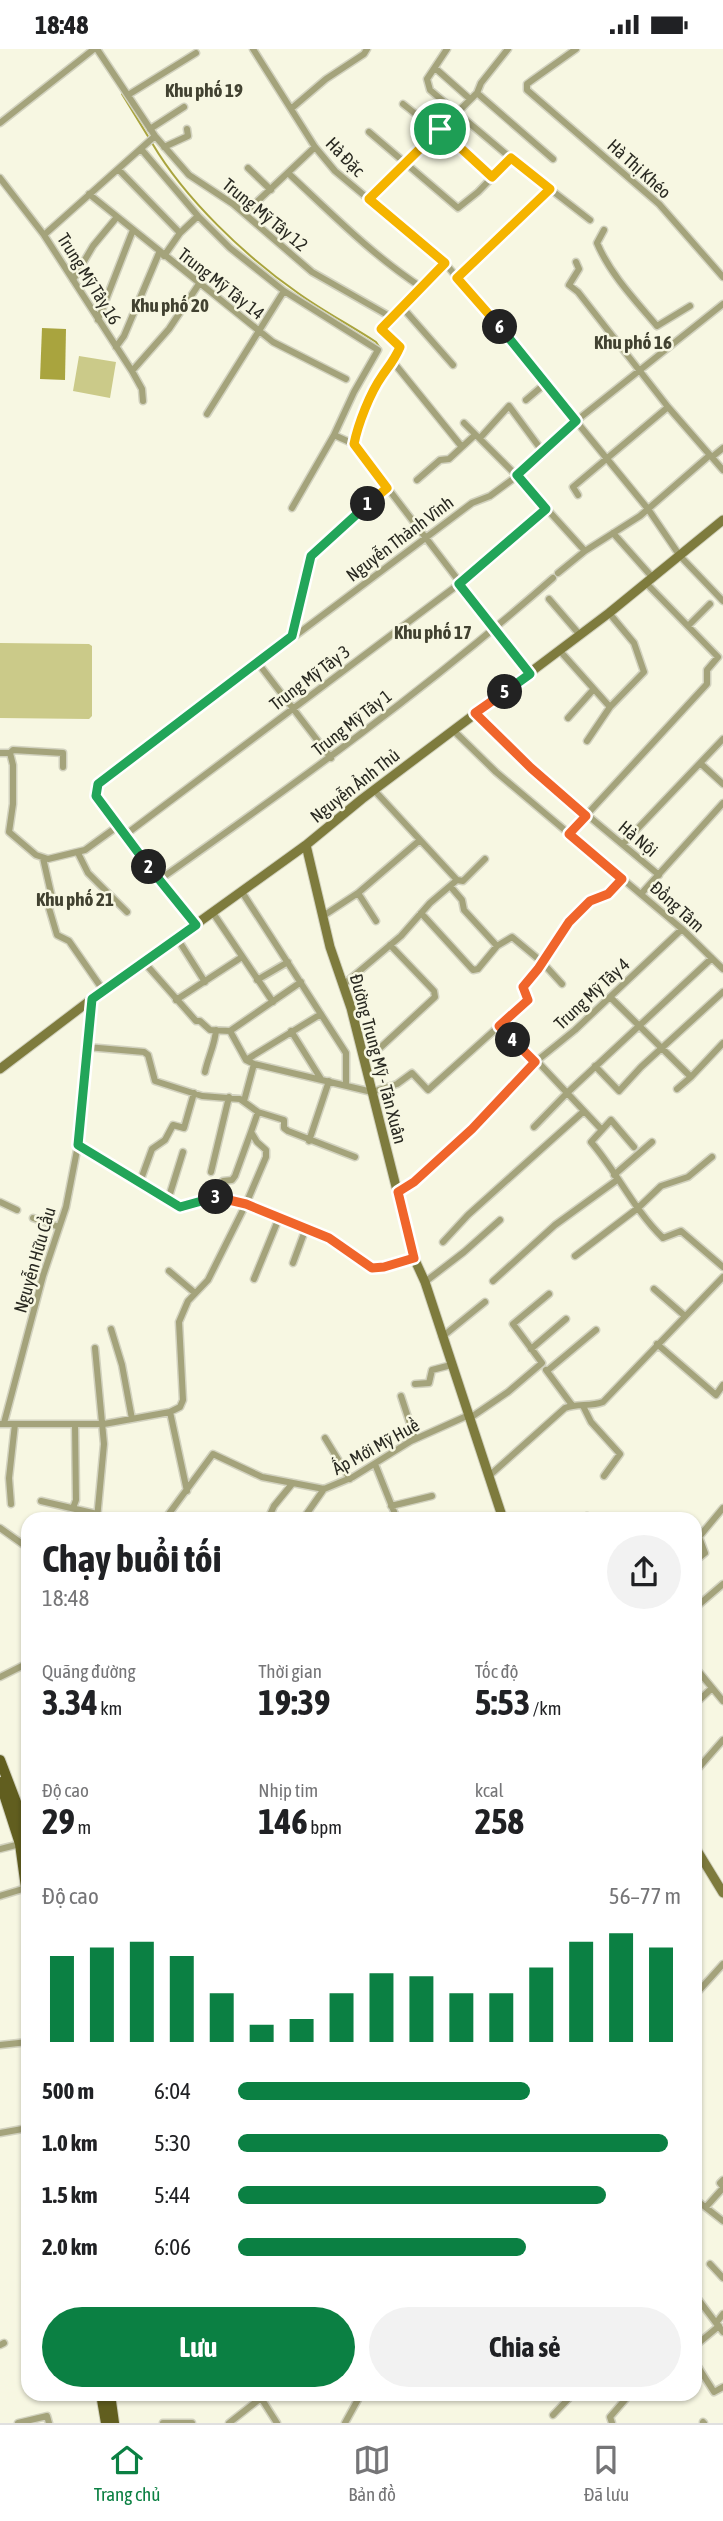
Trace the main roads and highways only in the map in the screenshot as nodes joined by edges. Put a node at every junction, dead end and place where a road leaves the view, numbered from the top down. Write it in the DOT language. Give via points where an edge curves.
graph roads {
  1 [pos="723,520"];
  2 [pos="306,845"];
  3 [pos="1,1065"];
  4 [pos="501,1512"];
  5 [pos="0,1760"];
  6 [pos="0,1782"];
  7 [pos="21,1822"];
  8 [pos="21,1836"];
  9 [pos="702,1858"];
  10 [pos="723,1893"];
  11 [pos="102,2401"];
  12 [pos="111,2401"];
  13 [pos="106,2423"];
  14 [pos="114,2423"];
  1 -- 2 [label="main road, Nguyễn Ảnh Thủ"];
  2 -- 3 [label="main road, Nguyễn Ảnh Thủ"];
  2 -- 4 [label="main road, Đường Trung Mỹ - Tân Xuân" via="414,1258"];
  5 -- 7 [label="main road"];
  6 -- 8 [label="main road"];
  9 -- 10 [label="main road"];
  11 -- 13 [label="main road"];
  12 -- 14 [label="main road"];
}
